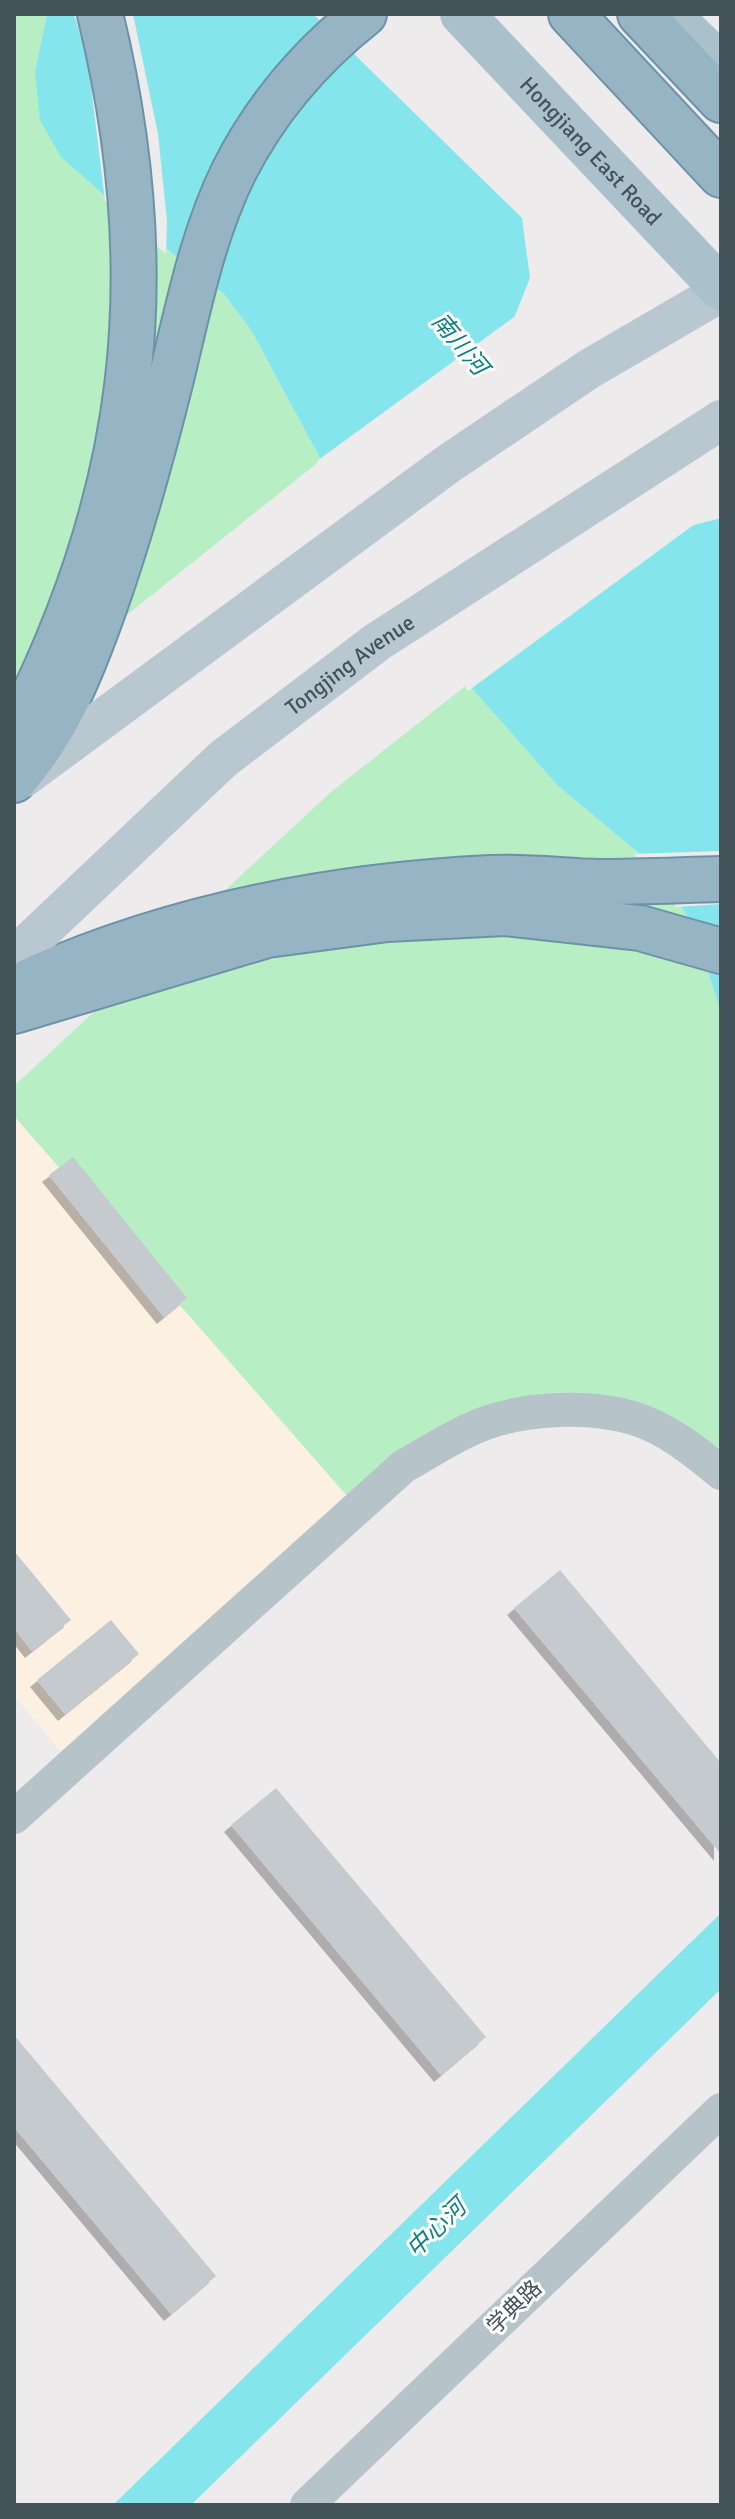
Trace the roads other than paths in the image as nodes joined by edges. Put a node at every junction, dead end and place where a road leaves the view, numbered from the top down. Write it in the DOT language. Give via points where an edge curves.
graph roads {
  1 [pos="100,14"];
  2 [pos="364,14"];
  3 [pos="462,14"];
  4 [pos="571,14"];
  5 [pos="640,14"];
  6 [pos="668,14"];
  7 [pos="721,65"];
  8 [pos="721,100"];
  9 [pos="721,175"];
  10 [pos="721,290"];
  11 [pos="721,420"];
  12 [pos="14,735"];
  13 [pos="14,782"];
  14 [pos="721,879"];
  15 [pos="721,951"];
  16 [pos="14,957"];
  17 [pos="14,987"];
  18 [pos="14,1011"];
  19 [pos="721,1473"];
  20 [pos="14,1817"];
  21 [pos="721,2110"];
  22 [pos="307,2505"];
  1 -- 12 [label="highway" via="118,89 134,206 136,313 129,373 98,532 61,640"];
  2 -- 13 [label="highway" via="299,75 235,170 212,223 127,542 82,672 60,718"];
  3 -- 10 [label="main road, Hongjiang East Road"];
  4 -- 9 [label="highway"];
  5 -- 8 [label="highway"];
  6 -- 7 [label="main road"];
  10 -- 13 [label="main road" via="589,369 448,464"];
  11 -- 16 [label="main road, Tongjing Avenue" via="377,642 223,759"];
  14 -- 17 [label="highway" via="494,878 346,890 175,925 94,951"];
  15 -- 18 [label="highway" via="640,928 505,913 387,919 267,935"];
  19 -- 20 [label="street" via="688,1445 633,1418 584,1411 522,1414 471,1428 404,1466"];
  21 -- 22 [label="street, 学典路"];
}
